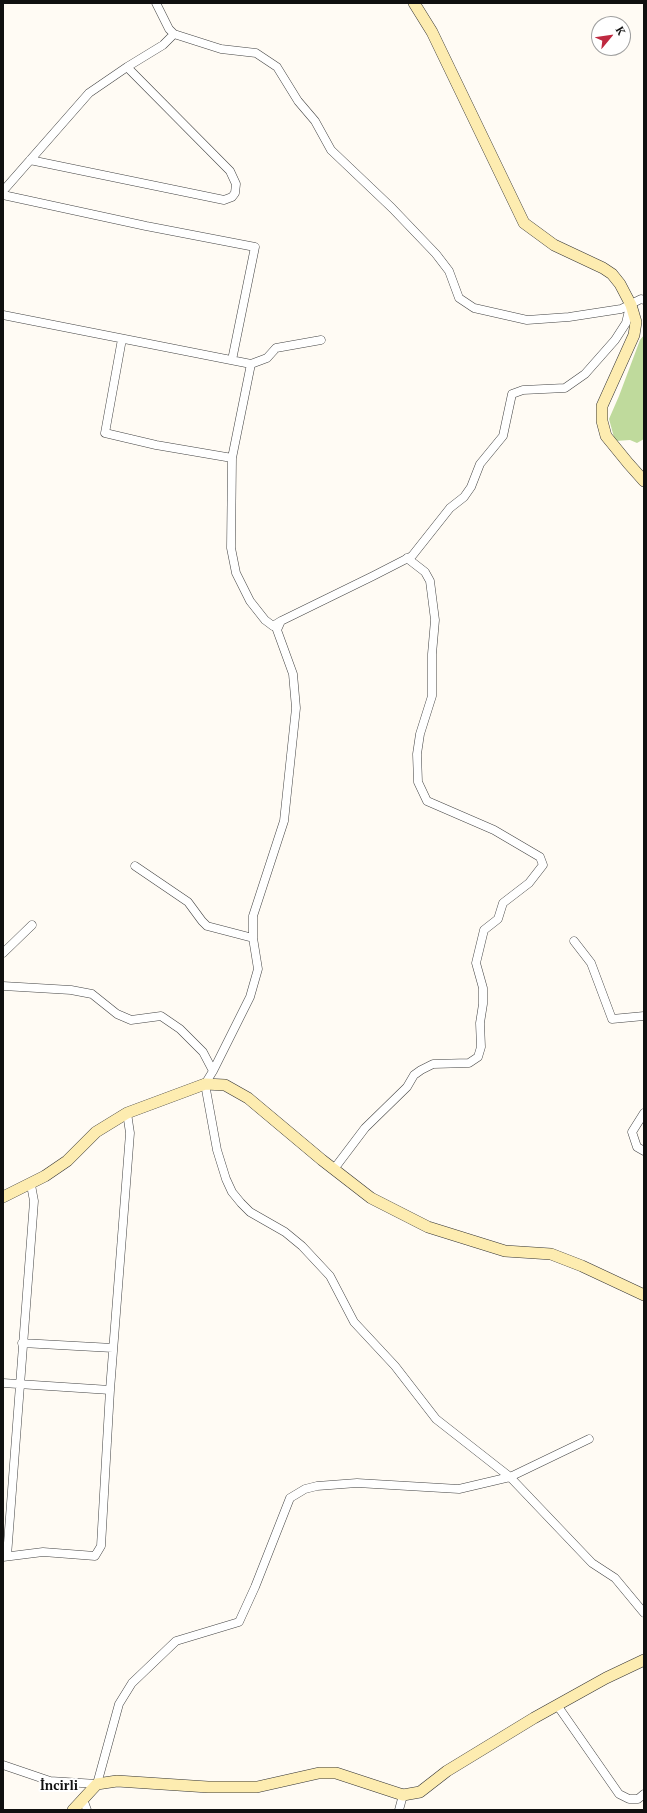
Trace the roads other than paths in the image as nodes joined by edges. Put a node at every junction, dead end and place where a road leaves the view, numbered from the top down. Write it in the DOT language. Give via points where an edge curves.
graph roads {
  1 [pos="156,3"];
  2 [pos="414,3"];
  3 [pos="174,34"];
  4 [pos="127,67"];
  5 [pos="30,160"];
  6 [pos="3,191"];
  7 [pos="3,195"];
  8 [pos="644,300"];
  9 [pos="631,305"];
  10 [pos="3,315"];
  11 [pos="122,339"];
  12 [pos="321,340"];
  13 [pos="232,360"];
  14 [pos="251,364"];
  15 [pos="232,458"];
  16 [pos="644,481"];
  17 [pos="408,558"];
  18 [pos="281,621"];
  19 [pos="135,866"];
  20 [pos="32,925"];
  21 [pos="253,938"];
  22 [pos="574,941"];
  23 [pos="3,953"];
  24 [pos="3,986"];
  25 [pos="644,1016"];
  26 [pos="213,1071"];
  27 [pos="205,1084"];
  28 [pos="126,1112"];
  29 [pos="644,1113"];
  30 [pos="644,1151"];
  31 [pos="334,1169"];
  32 [pos="31,1184"];
  33 [pos="3,1197"];
  34 [pos="644,1295"];
  35 [pos="22,1343"];
  36 [pos="114,1348"];
  37 [pos="3,1383"];
  38 [pos="19,1384"];
  39 [pos="110,1390"];
  40 [pos="590,1439"];
  41 [pos="510,1477"];
  42 [pos="5,1556"];
  43 [pos="644,1613"];
  44 [pos="644,1660"];
  45 [pos="557,1705"];
  46 [pos="3,1765"];
  47 [pos="97,1784"];
  48 [pos="644,1794"];
  49 [pos="404,1795"];
  50 [pos="83,1799"];
  51 [pos="73,1810"];
  52 [pos="87,1810"];
  53 [pos="399,1810"];
  1 -- 3 [label="street"];
  2 -- 9 [label="street" via="432,32 524,223 554,246 612,274"];
  3 -- 4 [label="street" via="163,45"];
  3 -- 9 [label="street" via="221,49 256,53 276,67 298,101 315,121 331,150 436,254 449,271 459,298 474,308 527,320 569,317 621,309"];
  4 -- 5 [label="street" via="89,93"];
  4 -- 5 [label="street" via="230,171 236,184 232,197 224,200"];
  5 -- 6 [label="street"];
  7 -- 13 [label="street" via="255,247"];
  8 -- 9 [label="street" via="641,299"];
  9 -- 16 [label="street" via="636,322 634,335 602,406 602,421 606,436"];
  9 -- 17 [label="street" via="626,323 615,340 585,374 565,388 523,390 512,394 504,436 480,464 464,497 450,508"];
  10 -- 11 [label="street"];
  11 -- 13 [label="street"];
  11 -- 15 [label="street" via="105,433"];
  12 -- 14 [label="street" via="276,348 267,358"];
  13 -- 14 [label="street"];
  14 -- 15 [label="street"];
  15 -- 18 [label="street" via="231,548 236,572 250,601 264,620 273,626"];
  17 -- 18 [label="street"];
  17 -- 31 [label="street" via="425,572 430,581 435,620 432,696 420,734 418,782 427,801 494,830 540,857 543,865 529,883 503,903 498,919 484,930 476,963 483,996 481,1047 478,1057 468,1063 433,1064 414,1075 407,1087 366,1128"];
  18 -- 21 [label="street" via="277,630 293,674 296,708 284,821 253,916"];
  19 -- 21 [label="street" via="188,902 207,926"];
  20 -- 23 [label="street"];
  21 -- 26 [label="street" via="258,969 250,997"];
  22 -- 25 [label="street" via="591,963 612,1019"];
  24 -- 26 [label="street" via="71,990 92,994 117,1014 131,1020 161,1016 180,1029 203,1052"];
  26 -- 27 [label="street"];
  27 -- 28 [label="street"];
  27 -- 31 [label="street" via="225,1085 248,1098"];
  27 -- 41 [label="street" via="220,1164 232,1192 241,1204 302,1246 330,1276 354,1322 395,1366 436,1419"];
  28 -- 32 [label="street" via="96,1132 57,1168"];
  28 -- 36 [label="street" via="130,1133"];
  29 -- 30 [label="street" via="632,1132 637,1147"];
  31 -- 34 [label="street" via="371,1198 428,1227 505,1251 551,1254"];
  32 -- 33 [label="street"];
  32 -- 35 [label="street" via="34,1201"];
  35 -- 36 [label="street"];
  35 -- 38 [label="street"];
  36 -- 39 [label="street"];
  37 -- 38 [label="street"];
  38 -- 39 [label="street"];
  38 -- 42 [label="street"];
  39 -- 42 [label="street" via="100,1550 95,1556 43,1552"];
  40 -- 41 [label="street"];
  41 -- 43 [label="street" via="592,1563 615,1578"];
  41 -- 47 [label="street" via="459,1489 357,1483 316,1486 290,1498 239,1622 176,1641 132,1683 119,1704"];
  44 -- 45 [label="street"];
  45 -- 48 [label="street" via="619,1794 629,1799 638,1799"];
  45 -- 49 [label="street" via="447,1771 420,1792"];
  46 -- 47 [label="street" via="50,1781"];
  47 -- 49 [label="street" via="116,1781 208,1787 257,1787 319,1773 336,1773"];
  47 -- 50 [label="street"];
  49 -- 53 [label="street"];
  50 -- 51 [label="street"];
  50 -- 52 [label="street"];
}
